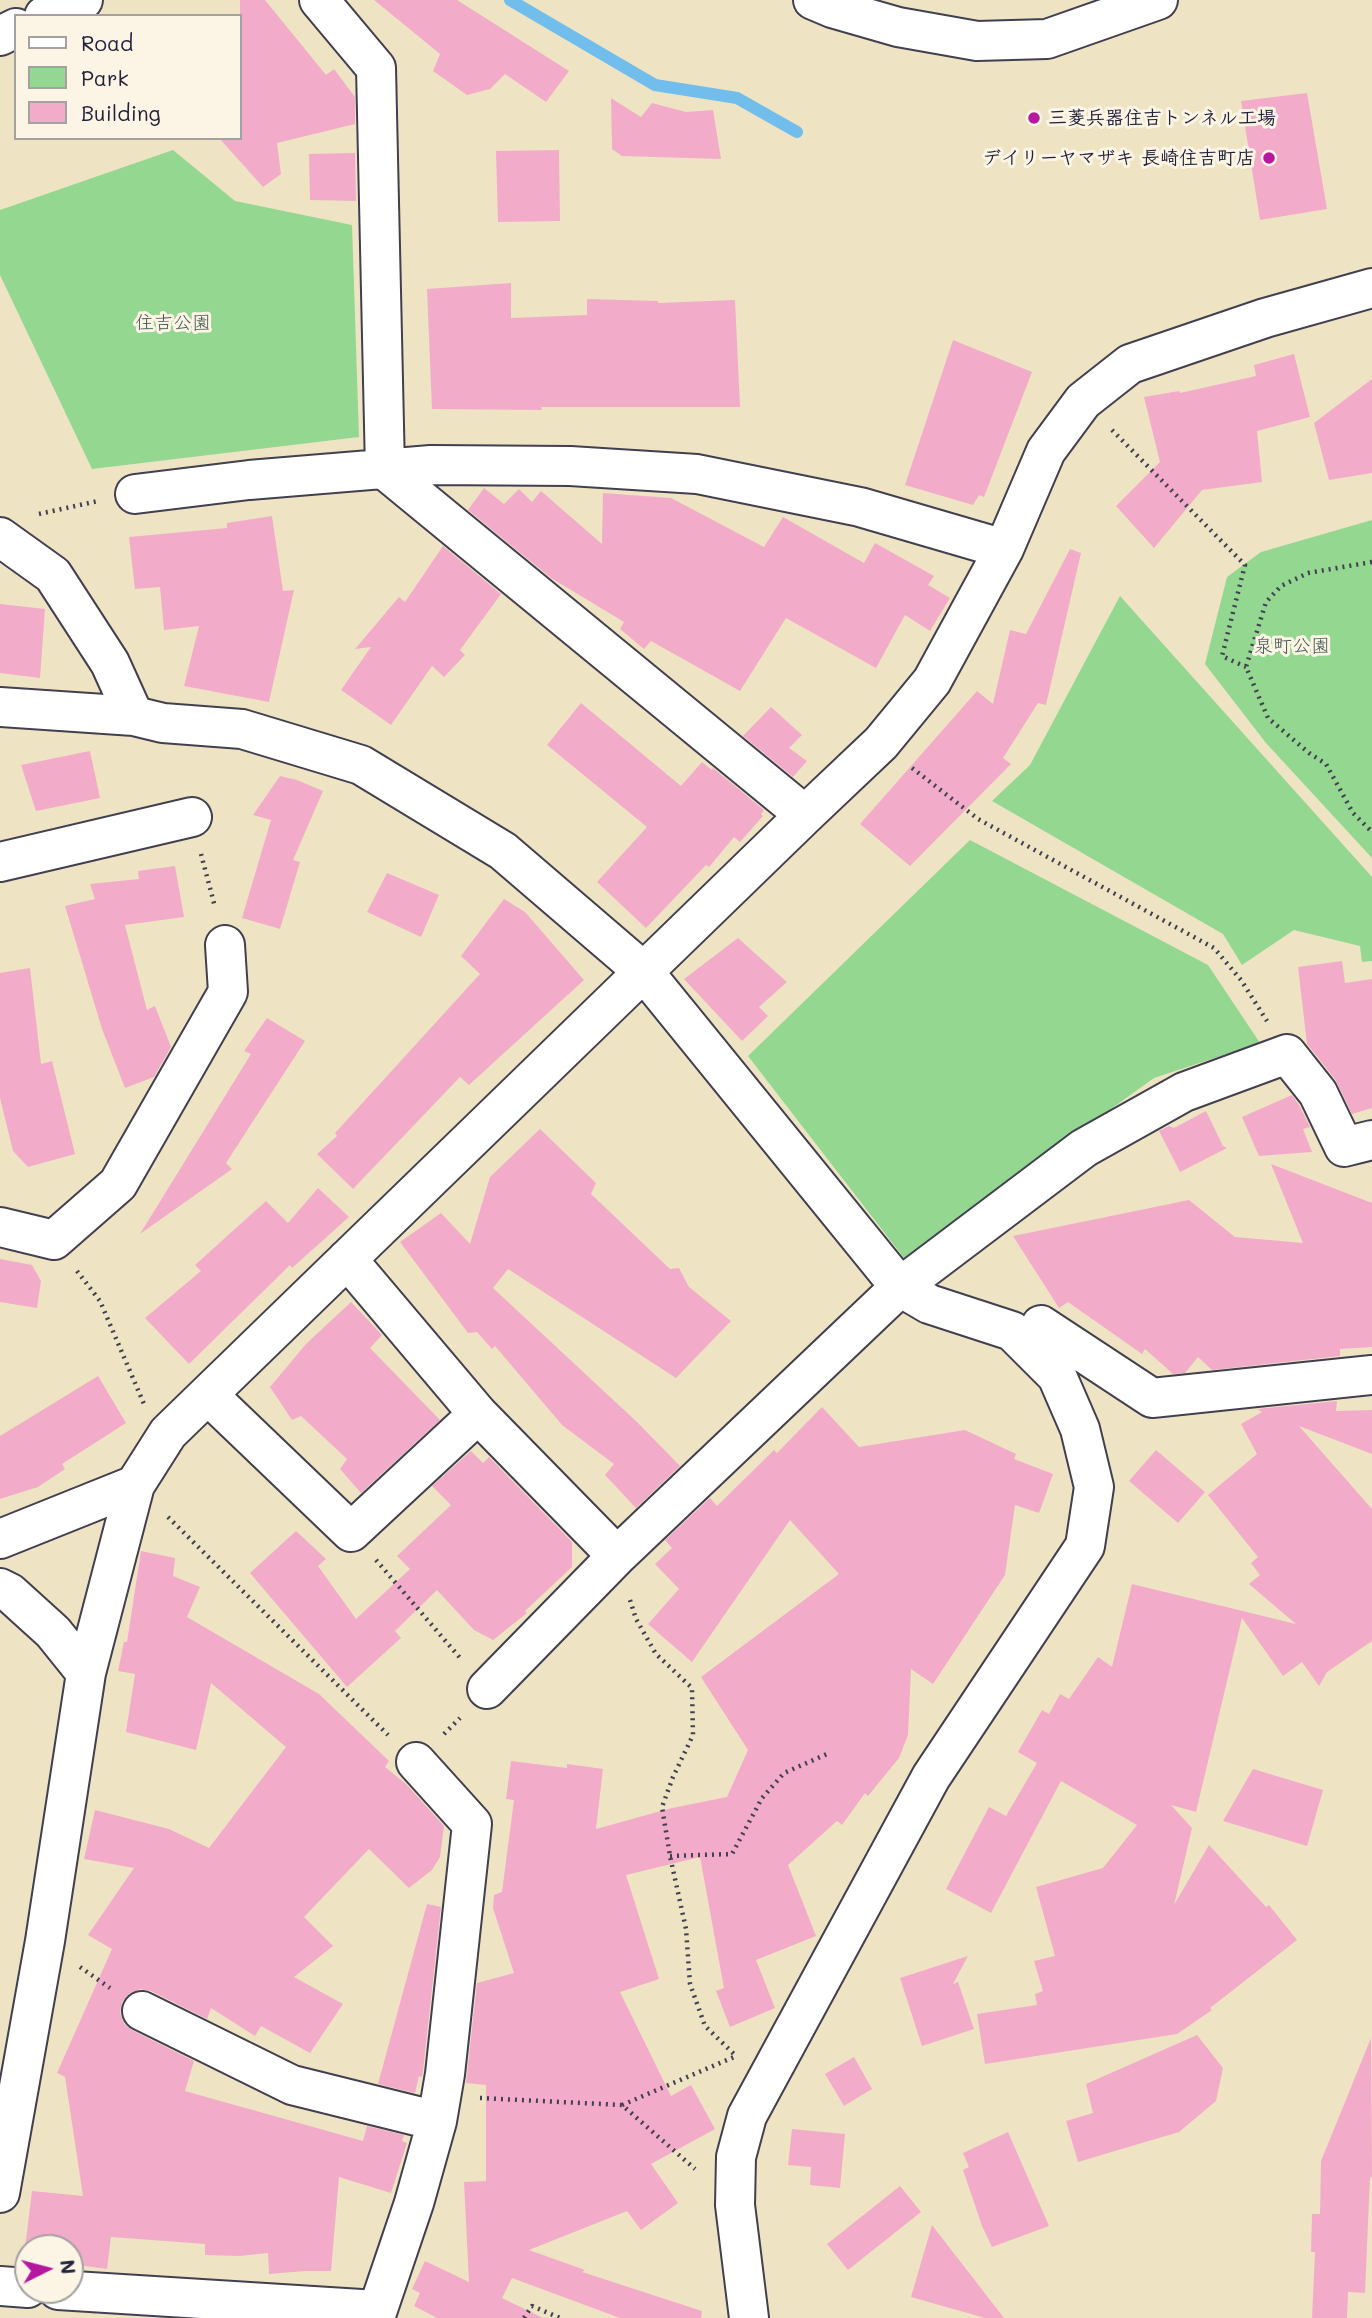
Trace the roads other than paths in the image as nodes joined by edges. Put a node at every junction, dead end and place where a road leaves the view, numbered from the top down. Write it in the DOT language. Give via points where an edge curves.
graph roads {
  1 [pos="83,0"];
  2 [pos="319,0"];
  3 [pos="813,0"];
  4 [pos="1158,0"];
  5 [pos="49,14"];
  6 [pos="1372,288"];
  7 [pos="385,470"];
  8 [pos="135,494"];
  9 [pos="14,527"];
  10 [pos="1004,550"];
  11 [pos="0,707"];
  12 [pos="134,716"];
  13 [pos="805,815"];
  14 [pos="192,817"];
  15 [pos="0,862"];
  16 [pos="225,945"];
  17 [pos="645,972"];
  18 [pos="1372,1140"];
  19 [pos="0,1227"];
  20 [pos="347,1259"];
  21 [pos="900,1287"];
  22 [pos="1041,1325"];
  23 [pos="1372,1375"];
  24 [pos="208,1395"];
  25 [pos="478,1414"];
  26 [pos="135,1485"];
  27 [pos="0,1539"];
  28 [pos="617,1556"];
  29 [pos="0,1588"];
  30 [pos="86,1673"];
  31 [pos="487,1689"];
  32 [pos="416,1762"];
  33 [pos="142,2011"];
  34 [pos="439,2109"];
  35 [pos="0,2193"];
  36 [pos="84,2292"];
  37 [pos="376,2314"];
  38 [pos="749,2318"];
  1 -- 5 [label="street"];
  2 -- 7 [label="street" via="376,68"];
  3 -- 4 [label="street" via="898,27 977,41 1047,39"];
  6 -- 10 [label="street" via="1130,364 1083,401 1046,451"];
  7 -- 8 [label="street"];
  7 -- 10 [label="street" via="431,465 570,466 696,474 860,507"];
  7 -- 13 [label="street"];
  9 -- 12 [label="street" via="53,575 110,663"];
  10 -- 13 [label="street" via="932,681 881,743"];
  11 -- 12 [label="street"];
  12 -- 17 [label="street" via="242,729 361,765 503,851"];
  13 -- 17 [label="street"];
  14 -- 15 [label="street"];
  16 -- 19 [label="street" via="228,992 118,1184 54,1240"];
  17 -- 20 [label="street"];
  17 -- 21 [label="street"];
  18 -- 21 [label="street" via="1344,1147 1318,1093 1287,1054 1184,1092 1084,1148"];
  20 -- 24 [label="street"];
  20 -- 25 [label="street"];
  21 -- 28 [label="street"];
  21 -- 38 [label="street" via="929,1304 1012,1331 1057,1376 1080,1429 1094,1487 1084,1546 931,1777 747,2116 736,2157 735,2205"];
  22 -- 23 [label="street" via="1152,1398"];
  24 -- 25 [label="street" via="351,1532"];
  24 -- 26 [label="street" via="168,1433"];
  25 -- 28 [label="street"];
  26 -- 27 [label="street"];
  26 -- 30 [label="street"];
  28 -- 31 [label="street"];
  29 -- 30 [label="street" via="53,1632"];
  30 -- 35 [label="street"];
  32 -- 34 [label="street" via="472,1824"];
  33 -- 34 [label="street" via="292,2085"];
  34 -- 37 [label="street" via="414,2203"];
  36 -- 37 [label="street"];
}
